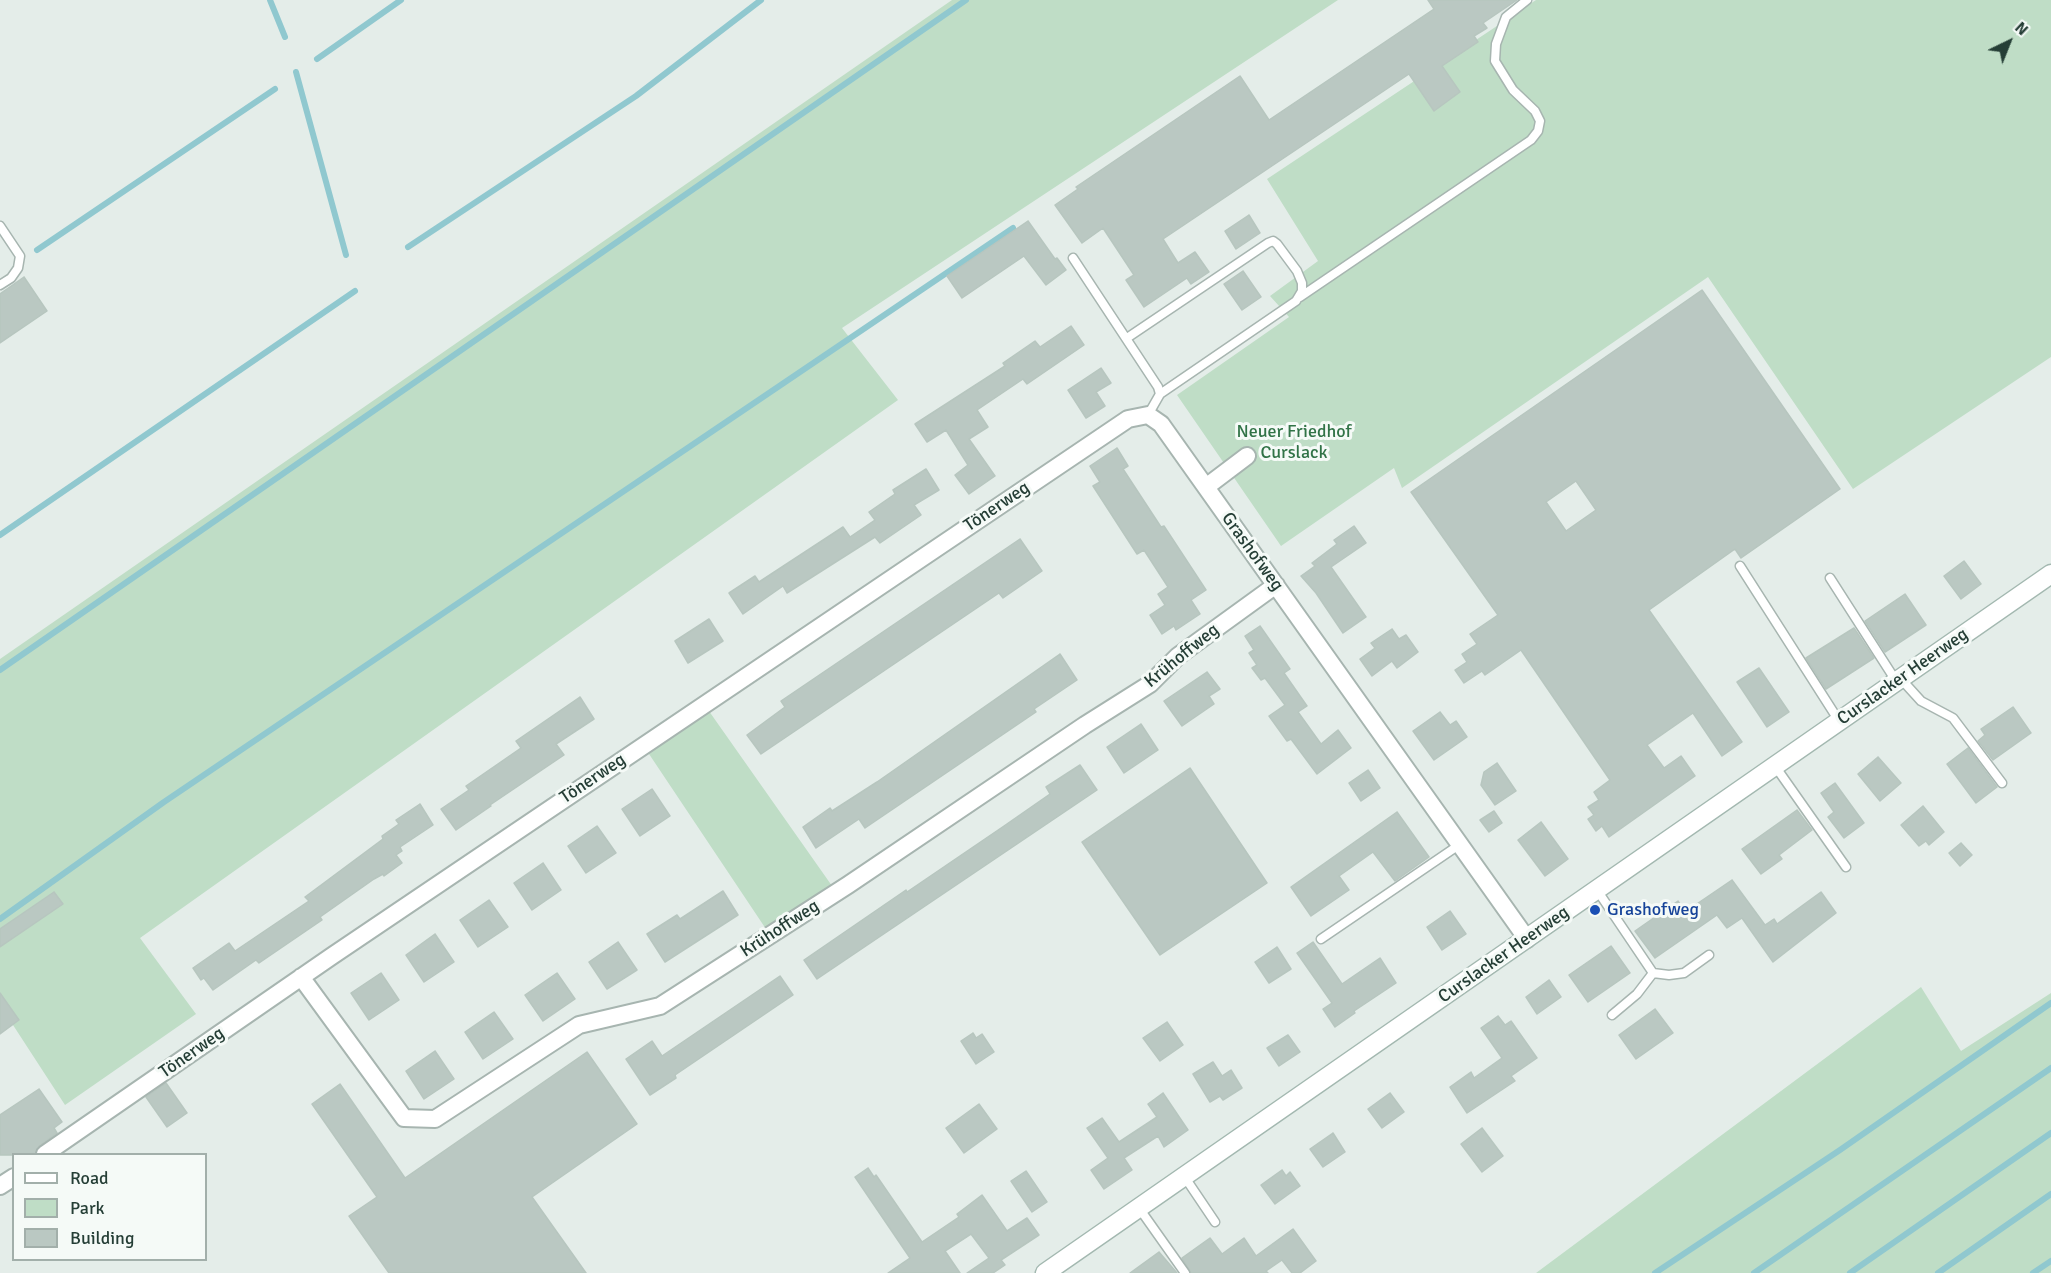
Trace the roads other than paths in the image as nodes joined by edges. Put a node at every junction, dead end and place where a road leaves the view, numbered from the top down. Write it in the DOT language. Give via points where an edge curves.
graph roads {
  1 [pos="1527,0"];
  2 [pos="0,226"];
  3 [pos="1073,258"];
  4 [pos="0,285"];
  5 [pos="1300,297"];
  6 [pos="1127,338"];
  7 [pos="1160,394"];
  8 [pos="1148,415"];
  9 [pos="1247,456"];
  10 [pos="1206,488"];
  11 [pos="1740,566"];
  12 [pos="2050,576"];
  13 [pos="1830,578"];
  14 [pos="1276,585"];
  15 [pos="1899,680"];
  16 [pos="1839,721"];
  17 [pos="1775,766"];
  18 [pos="2002,783"];
  19 [pos="1460,844"];
  20 [pos="1846,867"];
  21 [pos="1596,890"];
  22 [pos="1321,939"];
  23 [pos="1527,939"];
  24 [pos="1709,956"];
  25 [pos="1653,973"];
  26 [pos="301,977"];
  27 [pos="1612,1015"];
  28 [pos="48,1153"];
  29 [pos="1184,1176"];
  30 [pos="1139,1208"];
  31 [pos="1215,1222"];
  32 [pos="1045,1273"];
  33 [pos="1185,1273"];
  1 -- 5 [label="lane" via="1506,16 1496,44 1495,61 1513,90 1535,111 1540,121 1538,131 1531,140"];
  2 -- 4 [label="lane" via="20,256 18,268"];
  3 -- 6 [label="lane"];
  5 -- 6 [label="lane" via="1302,283 1297,272 1272,241"];
  5 -- 7 [label="lane"];
  6 -- 7 [label="lane"];
  7 -- 8 [label="lane"];
  8 -- 10 [label="street, Grashofweg" via="1161,424"];
  8 -- 26 [label="street, Tönerweg" via="1128,419"];
  9 -- 10 [label="street"];
  10 -- 14 [label="street, Grashofweg"];
  11 -- 16 [label="lane"];
  12 -- 15 [label="main road, Curslacker Heerweg"];
  13 -- 15 [label="lane"];
  14 -- 19 [label="street, Grashofweg"];
  14 -- 26 [label="street, Krühoffweg" via="1178,656 1150,684 660,1006 579,1025 435,1119 404,1118"];
  15 -- 16 [label="main road, Curslacker Heerweg"];
  15 -- 18 [label="lane" via="1922,701 1953,718"];
  16 -- 17 [label="main road, Curslacker Heerweg"];
  17 -- 20 [label="lane"];
  17 -- 21 [label="main road, Curslacker Heerweg"];
  19 -- 22 [label="lane"];
  19 -- 23 [label="street, Grashofweg"];
  21 -- 23 [label="main road, Curslacker Heerweg"];
  21 -- 25 [label="lane"];
  23 -- 29 [label="main road, Curslacker Heerweg"];
  24 -- 25 [label="lane" via="1684,973"];
  25 -- 27 [label="lane" via="1637,994"];
  26 -- 28 [label="street, Tönerweg"];
  29 -- 30 [label="main road, Curslacker Heerweg"];
  29 -- 31 [label="lane"];
  30 -- 32 [label="main road, Curslacker Heerweg"];
  30 -- 33 [label="lane"];
}
